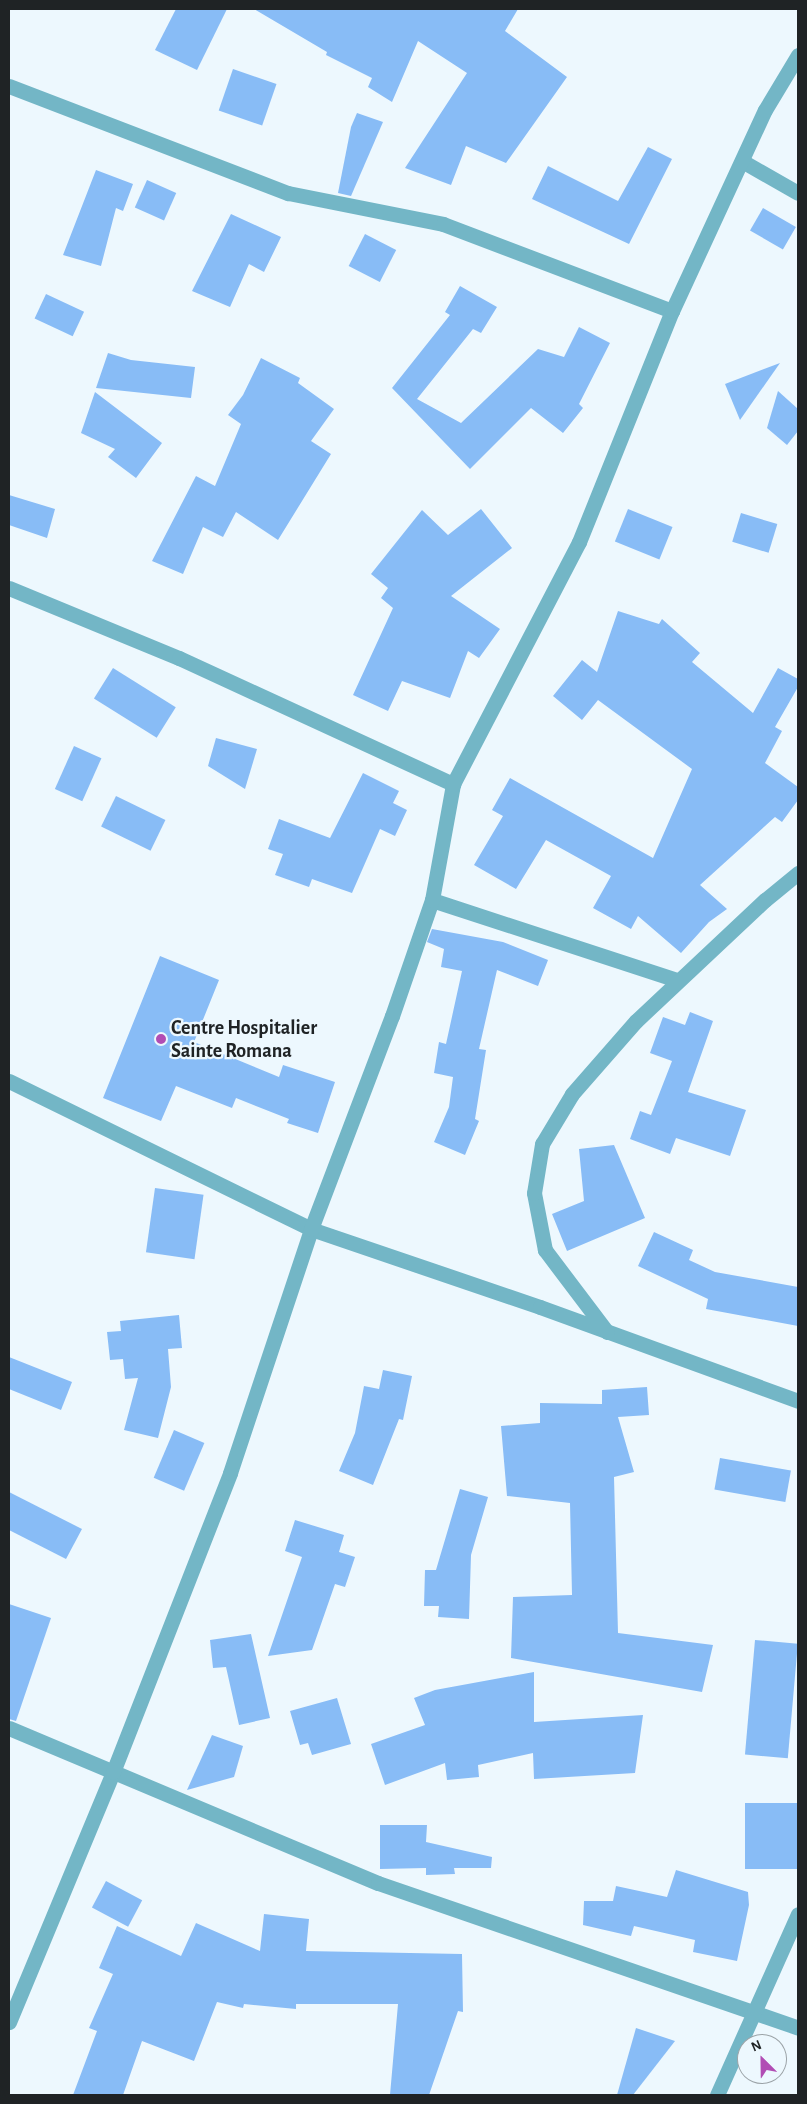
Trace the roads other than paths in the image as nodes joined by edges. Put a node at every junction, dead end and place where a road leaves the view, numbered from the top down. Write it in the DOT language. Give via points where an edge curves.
graph roads {
  1 [pos="798,55"];
  2 [pos="9,86"];
  3 [pos="742,161"];
  4 [pos="798,192"];
  5 [pos="672,311"];
  6 [pos="9,588"];
  7 [pos="453,784"];
  8 [pos="798,872"];
  9 [pos="432,900"];
  10 [pos="677,980"];
  11 [pos="9,1081"];
  12 [pos="311,1229"];
  13 [pos="608,1332"];
  14 [pos="798,1401"];
  15 [pos="9,1728"];
  16 [pos="113,1772"];
  17 [pos="798,1914"];
  18 [pos="753,2011"];
  19 [pos="9,2022"];
  20 [pos="798,2028"];
  21 [pos="717,2095"];
  1 -- 3 [label="street" via="765,110"];
  2 -- 5 [label="street" via="288,193 443,224"];
  3 -- 4 [label="street"];
  3 -- 5 [label="street"];
  5 -- 7 [label="street" via="579,542"];
  6 -- 7 [label="street" via="179,658"];
  7 -- 9 [label="street"];
  8 -- 10 [label="street"];
  9 -- 10 [label="street"];
  9 -- 12 [label="street"];
  10 -- 13 [label="street" via="636,1020 572,1094 542,1144 534,1193 545,1250"];
  11 -- 12 [label="street"];
  12 -- 13 [label="street"];
  12 -- 16 [label="street" via="230,1473"];
  13 -- 14 [label="street"];
  15 -- 16 [label="street"];
  16 -- 18 [label="street" via="378,1883"];
  16 -- 19 [label="street"];
  17 -- 18 [label="street"];
  18 -- 20 [label="street"];
  18 -- 21 [label="street"];
}
